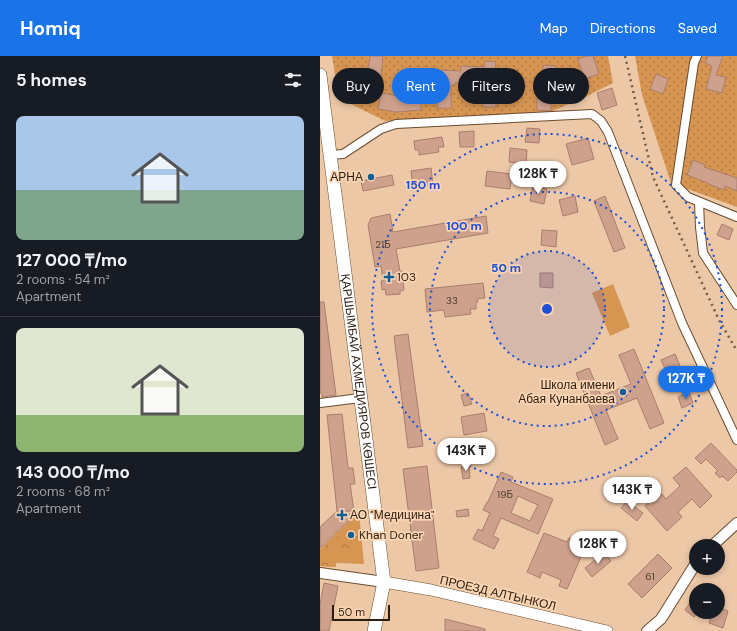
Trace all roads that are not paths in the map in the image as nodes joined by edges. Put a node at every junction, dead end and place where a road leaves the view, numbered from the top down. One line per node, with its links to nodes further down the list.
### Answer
1 (697, 56): 5 (street)
2 (320, 75): 3 (main road, ҚАРШЫМБАЙ АХМЕДИЯРОВ КӨШЕСІ)
3 (324, 132): 4 (main road, ҚАРШЫМБАЙ АХМЕДИЯРОВ КӨШЕСІ)
4 (330, 155): 8 (main road, ҚАРШЫМБАЙ АХМЕДИЯРОВ КӨШЕСІ); 10 (street)
5 (699, 202): 6 (street); 7 (street)
6 (737, 217)
7 (737, 305)
8 (360, 398): 9 (street); 15 (main road, ҚАРШЫМБАЙ АХМЕДИЯРОВ КӨШЕСІ)
9 (320, 403)
10 (737, 440)
11 (737, 523): 12 (street)
12 (720, 539)
13 (320, 573): 15 (street)
14 (689, 574): 18 (street)
15 (384, 582): 16 (main road, ҚАРШЫМБАЙ АХМЕДИЯРОВ КӨШЕСІ); 17 (main road, ПРОЕЗД АЛТЫНКОЛ)
16 (374, 631)
17 (607, 631)
18 (647, 631)

